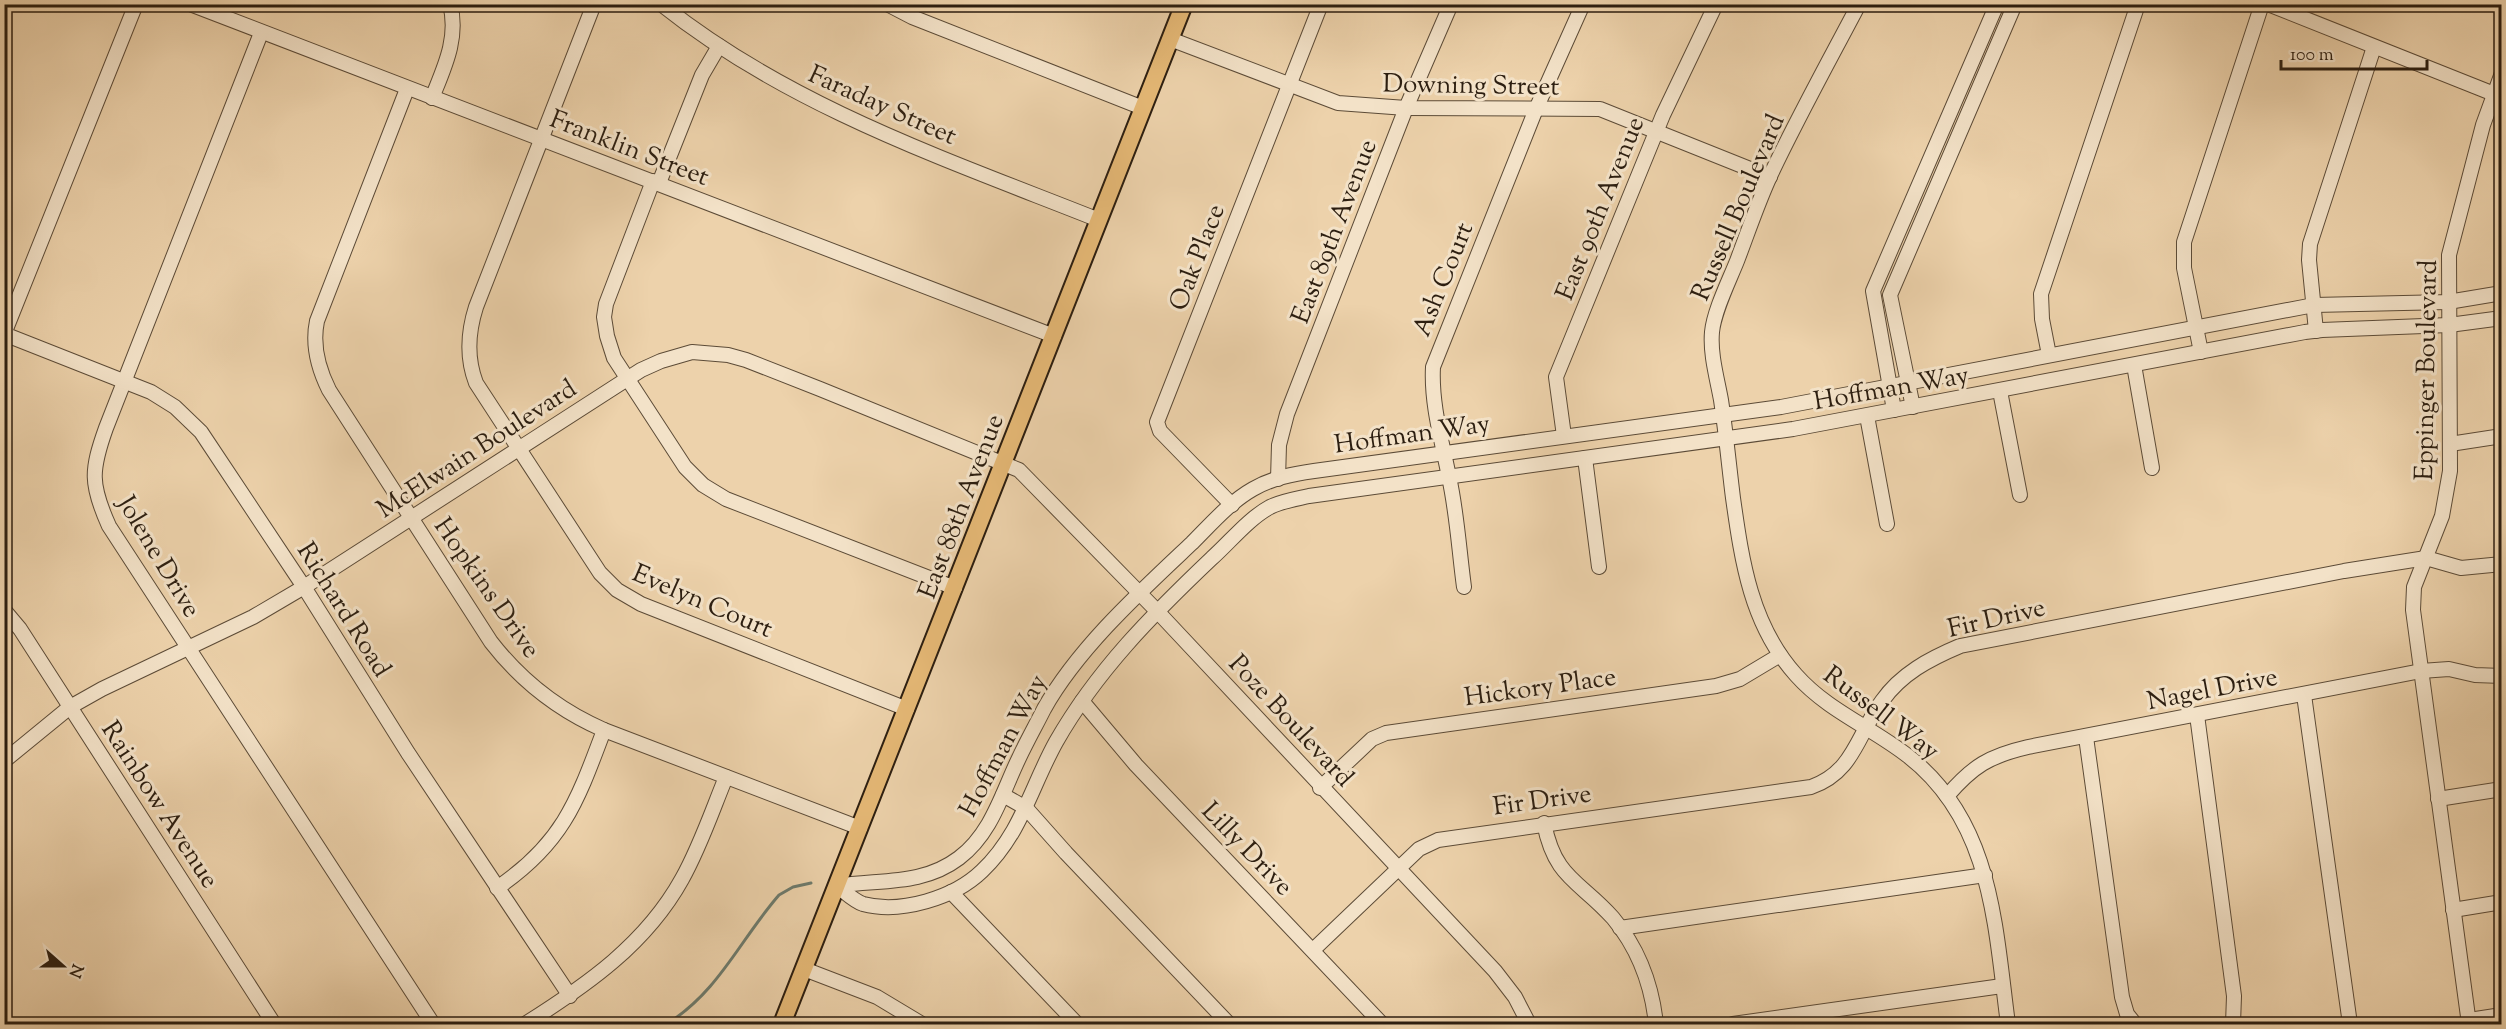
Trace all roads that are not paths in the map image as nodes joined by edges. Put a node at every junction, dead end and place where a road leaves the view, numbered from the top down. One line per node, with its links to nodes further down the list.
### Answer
1 (136, 4): 42 (street)
2 (190, 4): 18 (street, Franklin Street)
3 (450, 4): 26 (street)
4 (594, 4): 31 (street, Evelyn Court)
5 (661, 4): 20 (street, Faraday Street)
6 (887, 4): 27 (street)
7 (1184, 4): 19 (main road, East 88th Avenue)
8 (1322, 4): 23 (street, Oak Place)
9 (1450, 4): 28 (street, East 89th Avenue)
10 (1583, 4): 29 (street, Ash Court)
11 (1716, 4): 30 (street, East 90th Avenue)
12 (1859, 4): 32 (street, Russell Boulevard)
13 (1996, 4): 50 (street)
14 (2015, 4): 49 (street)
15 (2138, 4): 45 (street)
16 (2262, 4): 40 (street)
17 (2268, 4): 21 (street)
18 (261, 33): 24 (street, Franklin Street); 48 (street, Jolene Drive)
19 (1170, 39): 23 (street, Downing Street); 27 (main road, East 88th Avenue)
20 (719, 46): 33 (street); 34 (street, Faraday Street)
21 (2374, 47): 25 (street); 37 (street)
22 (2502, 73): 25 (street, Eppinger Boulevard)
23 (1289, 84): 28 (street, Downing Street); 68 (street, Oak Place)
24 (406, 89): 26 (street, Franklin Street); 69 (street, Hopkins Drive)
25 (2494, 94): 36 (street, Eppinger Boulevard)
26 (432, 98): 31 (street, Franklin Street)
27 (1143, 108): 34 (main road, East 88th Avenue)
28 (1406, 108): 29 (street, Downing Street); 66 (street, East 89th Avenue)
29 (1536, 109): 30 (street, Downing Street); 61 (street, Ash Court)
30 (1656, 130): 32 (street, Downing Street); 56 (street, East 90th Avenue)
31 (542, 140): 33 (street, Franklin Street); 60 (street, Evelyn Court)
32 (1770, 177): 54 (street, Russell Boulevard)
33 (656, 182): 43 (street, Franklin Street); 47 (street)
34 (1100, 220): 43 (main road, East 88th Avenue)
35 (2502, 294): 36 (street, Hoffman Way)
36 (2448, 302): 37 (street, Hoffman Way); 39 (street, Eppinger Boulevard)
37 (2314, 305): 40 (street, Hoffman Way); 41 (street)
38 (2502, 318): 39 (street, Hoffman Way)
39 (2449, 325): 41 (street, Hoffman Way); 59 (street, Eppinger Boulevard)
40 (2197, 328): 44 (street); 45 (street, Hoffman Way)
41 (2316, 330): 44 (street, Hoffman Way)
42 (4, 334): 48 (street, Richard Road)
43 (1054, 336): 63 (main road, East 88th Avenue)
44 (2201, 352): 46 (street, Hoffman Way)
45 (2049, 355): 49 (street, Hoffman Way)
46 (2134, 365): 51 (street, Hoffman Way); 64 (street)
47 (628, 379): 60 (street, McElwain Boulevard); 63 (street, McElwain Boulevard); 76 (street)
48 (124, 381): 74 (street, Richard Road); 80 (street, Jolene Drive)
49 (1908, 383): 50 (street, Hoffman Way); 52 (street)
50 (1889, 387): 53 (street); 54 (street, Hoffman Way)
51 (2000, 391): 52 (street, Hoffman Way); 67 (street)
52 (1913, 407): 53 (street, Hoffman Way)
53 (1894, 410): 55 (street, Hoffman Way)
54 (1723, 414): 56 (street, Hoffman Way); 58 (street, Russell Boulevard)
55 (1867, 416): 58 (street, Hoffman Way); 70 (street)
56 (1564, 436): 61 (street, Hoffman Way)
57 (2502, 436): 59 (street)
58 (1726, 440): 62 (street, Hoffman Way); 81 (street, Russell Way)
59 (2450, 444): 71 (street, Eppinger Boulevard)
60 (519, 450): 69 (street, McElwain Boulevard); 87 (street, Evelyn Court)
61 (1443, 453): 65 (street, Ash Court); 66 (street, Hoffman Way)
62 (1585, 458): 65 (street, Hoffman Way); 73 (street)
63 (1004, 463): 76 (main road, East 88th Avenue); 77 (street, Poze Boulevard)
64 (2152, 468)
65 (1449, 476): 75 (street, Ash Court); 79 (street, Hoffman Way)
66 (1278, 479): 68 (street, Hoffman Way)
67 (2020, 495)
68 (1232, 505): 77 (street, Hoffman Way)
69 (411, 518): 74 (street, McElwain Boulevard); 90 (street, Hopkins Drive)
70 (1887, 524)
71 (2426, 558): 72 (street, Fir Drive); 82 (street, Eppinger Boulevard); 89 (street, Fir Drive)
72 (2502, 564)
73 (1599, 567)
74 (304, 587): 80 (street, McElwain Boulevard); 105 (street, Richard Road)
75 (1464, 587)
76 (955, 588): 87 (main road, East 88th Avenue)
77 (1140, 593): 79 (street, Poze Boulevard); 96 (street, Hoffman Way)
78 (4, 610): 86 (street, Rainbow Avenue)
79 (1157, 611): 85 (street, Hoffman Way); 94 (street, Poze Boulevard)
80 (187, 648): 86 (street, McElwain Boulevard); 117 (street, Jolene Drive)
81 (1780, 655): 89 (street, Russell Way); 94 (street, Hickory Place)
82 (2421, 671): 83 (street, Nagel Drive); 84 (street, Nagel Drive); 98 (street, Eppinger Boulevard)
83 (2502, 676)
84 (2304, 695): 88 (street, Nagel Drive); 130 (street)
85 (1082, 701): 99 (street, Hoffman Way); 110 (street, Lilly Drive)
86 (70, 707): 92 (street, McElwain Boulevard); 116 (street, Rainbow Avenue)
87 (907, 709): 101 (main road, East 88th Avenue)
88 (2197, 716): 91 (street, Nagel Drive); 129 (street)
89 (1865, 729): 97 (street, Russell Way); 100 (street, Fir Drive)
90 (604, 730): 93 (street, Hopkins Drive); 105 (street)
91 (2086, 737): 97 (street, Nagel Drive); 128 (street)
92 (4, 761)
93 (726, 777): 101 (street, Hopkins Drive); 113 (street)
94 (1320, 788): 102 (street, Poze Boulevard)
95 (2502, 789): 98 (street)
96 (1003, 795): 99 (street); 104 (street, Hoffman Way)
97 (1947, 796): 103 (street, Russell Way)
98 (2438, 799): 108 (street, Eppinger Boulevard)
99 (1026, 808): 106 (street, Hoffman Way); 122 (street)
100 (1544, 823): 102 (street, Fir Drive); 109 (street)
101 (860, 828): 104 (main road, East 88th Avenue)
102 (1398, 868): 110 (street, Fir Drive); 124 (street, Poze Boulevard)
103 (1985, 875): 109 (street); 112 (street, Russell Way)
104 (837, 886): 106 (street, Hoffman Way); 111 (main road, East 88th Avenue)
105 (497, 888): 113 (street, Richard Road)
106 (951, 892): 121 (street)
107 (2502, 902): 108 (street)
108 (2453, 910): 115 (street, Eppinger Boulevard)
109 (1620, 928): 125 (street)
110 (1313, 950): 123 (street, Lilly Drive)
111 (804, 969): 119 (main road, East 88th Avenue); 120 (street)
112 (2002, 986): 126 (street); 127 (street, Russell Way)
113 (570, 996): 118 (street)
114 (2502, 1015): 115 (street)
115 (2469, 1022)
116 (274, 1024)
117 (433, 1024)
118 (525, 1024)
119 (782, 1024)
120 (922, 1024)
121 (1077, 1024)
122 (1229, 1024)
123 (1382, 1024)
124 (1529, 1024)
125 (1656, 1024)
126 (1733, 1024)
127 (2008, 1024)
128 (2135, 1024)
129 (2234, 1024)
130 (2350, 1024)

